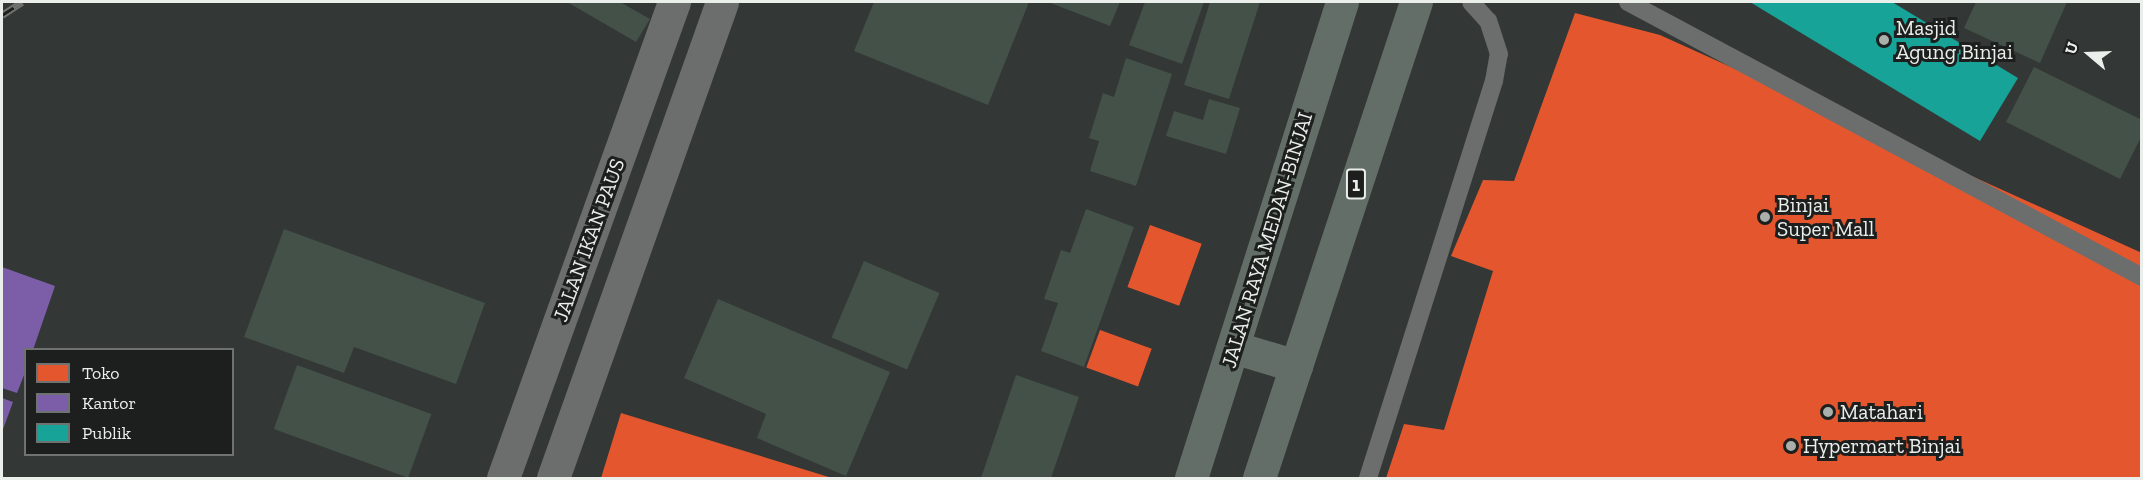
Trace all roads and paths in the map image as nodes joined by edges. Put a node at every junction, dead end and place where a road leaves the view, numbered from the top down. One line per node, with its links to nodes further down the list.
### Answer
1 (674, 2): 10 (street, JALAN IKAN PAUS)
2 (722, 2): 11 (street)
3 (1342, 2): 8 (main road, JALAN RAYA MEDAN-BINJAI)
4 (1416, 2): 9 (main road, 1)
5 (1471, 2): 14 (lane)
6 (1628, 2): 7 (lane)
7 (2142, 277)
8 (1233, 347): 9 (main road); 12 (main road, JALAN RAYA MEDAN-BINJAI)
9 (1296, 366): 13 (main road, 1)
10 (503, 478)
11 (553, 478)
12 (1191, 478)
13 (1259, 478)
14 (1368, 478)

